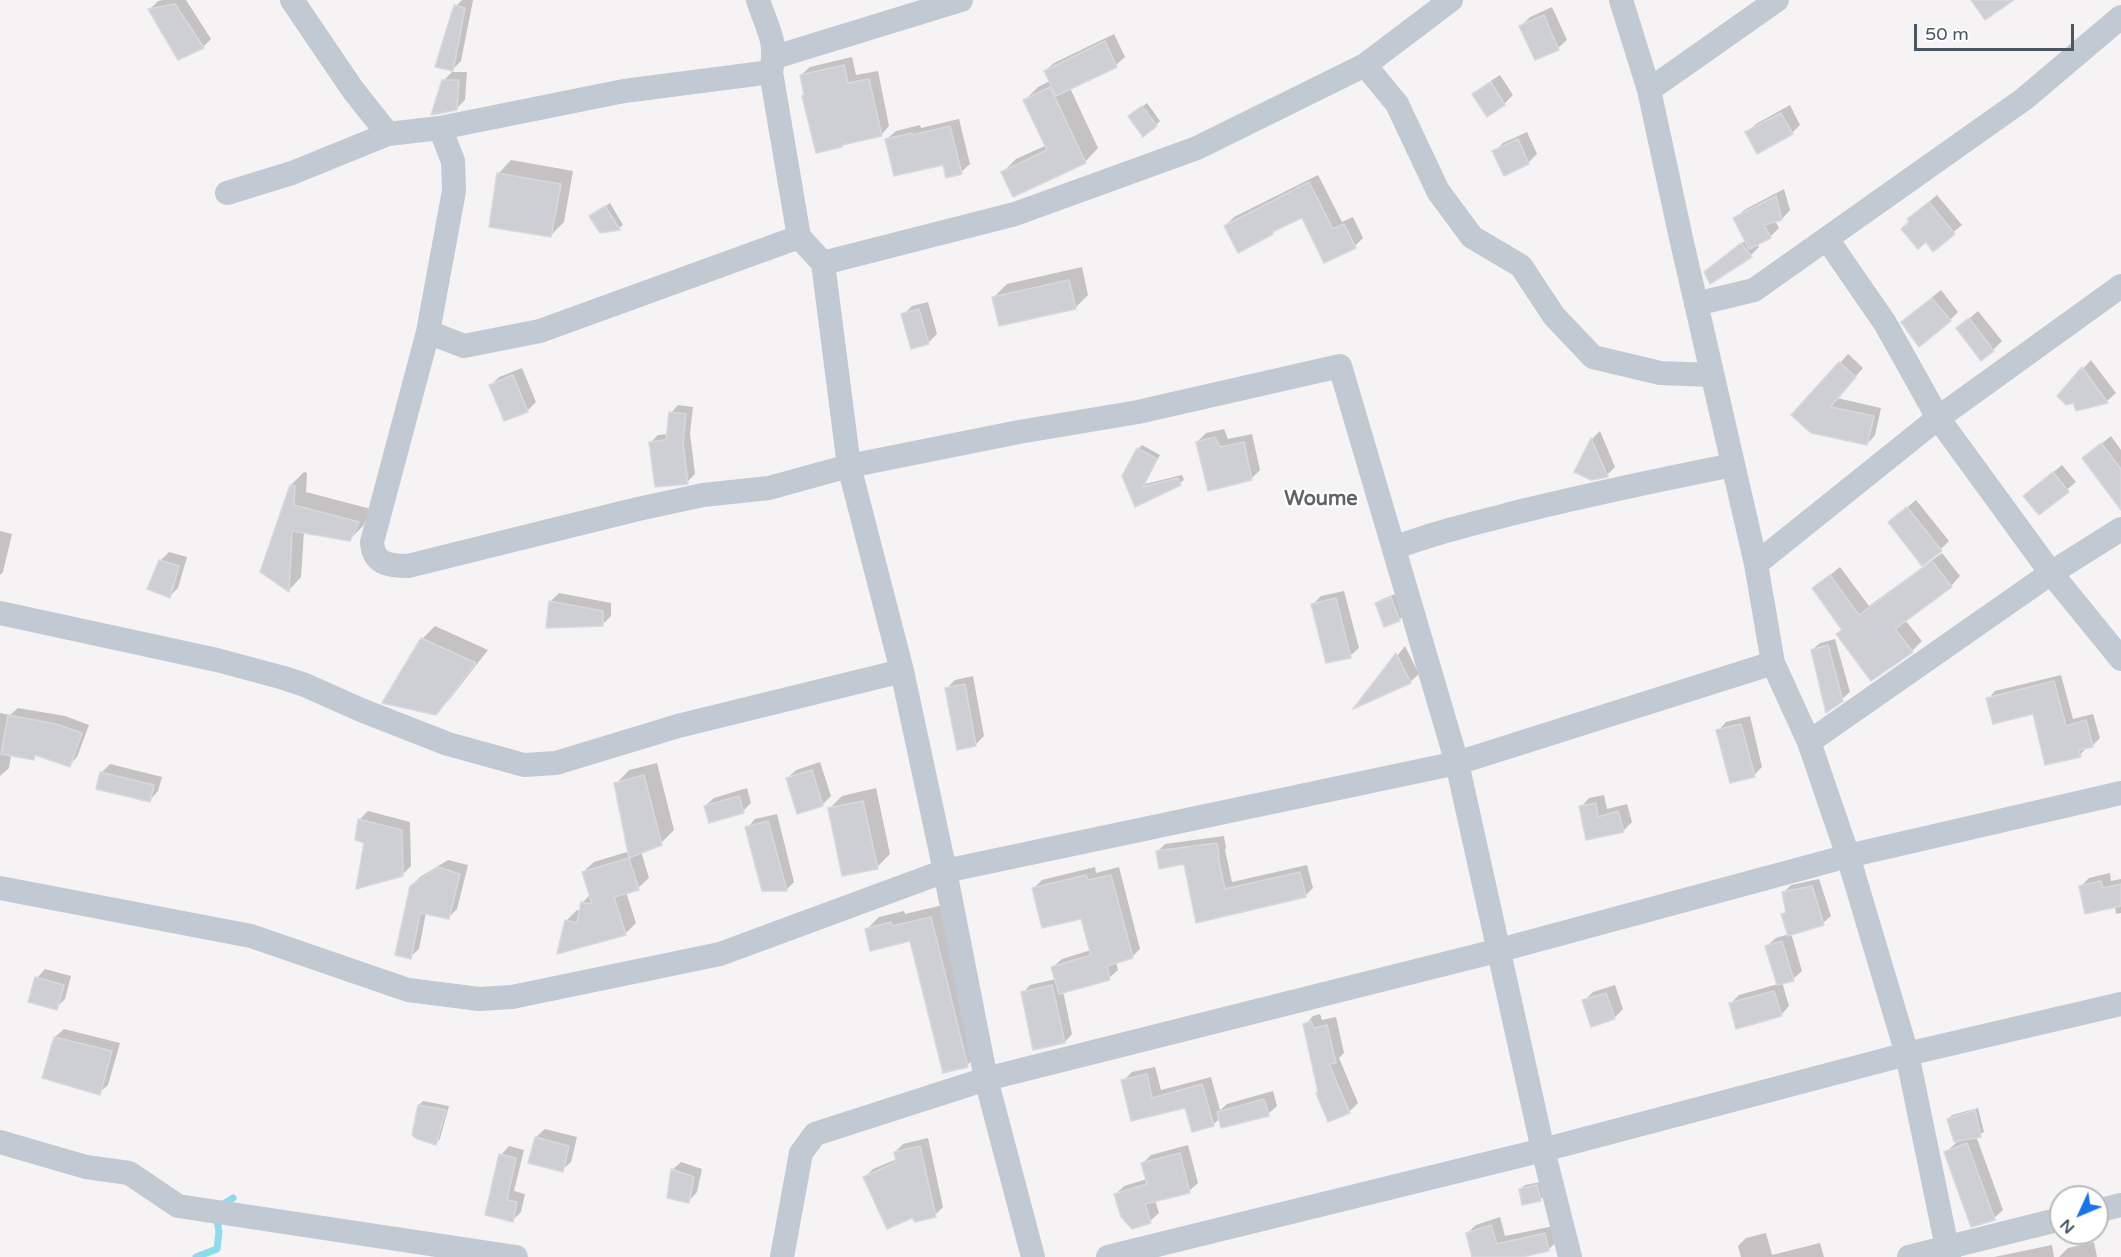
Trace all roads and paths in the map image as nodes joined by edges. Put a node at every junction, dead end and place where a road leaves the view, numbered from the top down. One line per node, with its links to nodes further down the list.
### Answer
1 (291, 0): 12 (street)
2 (758, 0): 8 (street)
3 (961, 0): 8 (street)
4 (1451, 0): 9 (street)
5 (1621, 0): 10 (street)
6 (1777, 0): 10 (street)
7 (2121, 17): 15 (street)
8 (773, 64): 11 (street); 14 (street)
9 (1365, 65): 16 (street); 20 (street)
10 (1649, 90): 18 (street)
11 (440, 128): 12 (street); 19 (street)
12 (388, 134): 13 (street)
13 (227, 193)
14 (799, 237): 16 (street); 19 (street)
15 (1827, 239): 18 (street); 21 (street)
16 (823, 263): 23 (street)
17 (2121, 286): 21 (street)
18 (1696, 304): 20 (street)
19 (428, 332): 23 (street)
20 (1712, 375): 22 (street)
21 (1938, 418): 26 (street); 27 (street)
22 (1734, 465): 25 (street); 26 (street)
23 (849, 466): 25 (street); 31 (street)
24 (2121, 529): 27 (street)
25 (1394, 548): 33 (street)
26 (1756, 564): 30 (street)
27 (2051, 573): 29 (street); 32 (street)
28 (0, 613): 31 (street)
29 (2121, 658)
30 (1773, 663): 32 (street); 33 (street)
31 (902, 671): 36 (street)
32 (1809, 742): 35 (street)
33 (1457, 764): 36 (street); 38 (street)
34 (2121, 794): 35 (street)
35 (1848, 856): 38 (street); 40 (street)
36 (945, 871): 37 (street); 41 (street)
37 (0, 888)
38 (1500, 950): 41 (street); 43 (street)
39 (2121, 1004): 40 (street)
40 (1907, 1054): 43 (street); 45 (street)
41 (986, 1079): 47 (street); 48 (street)
42 (0, 1142): 46 (street)
43 (1543, 1150): 49 (street); 50 (street)
44 (2049, 1223): 45 (street)
45 (1948, 1252): 51 (street)
46 (516, 1257)
47 (782, 1257)
48 (1033, 1257)
49 (1108, 1257)
50 (1570, 1257)
51 (1909, 1257)

